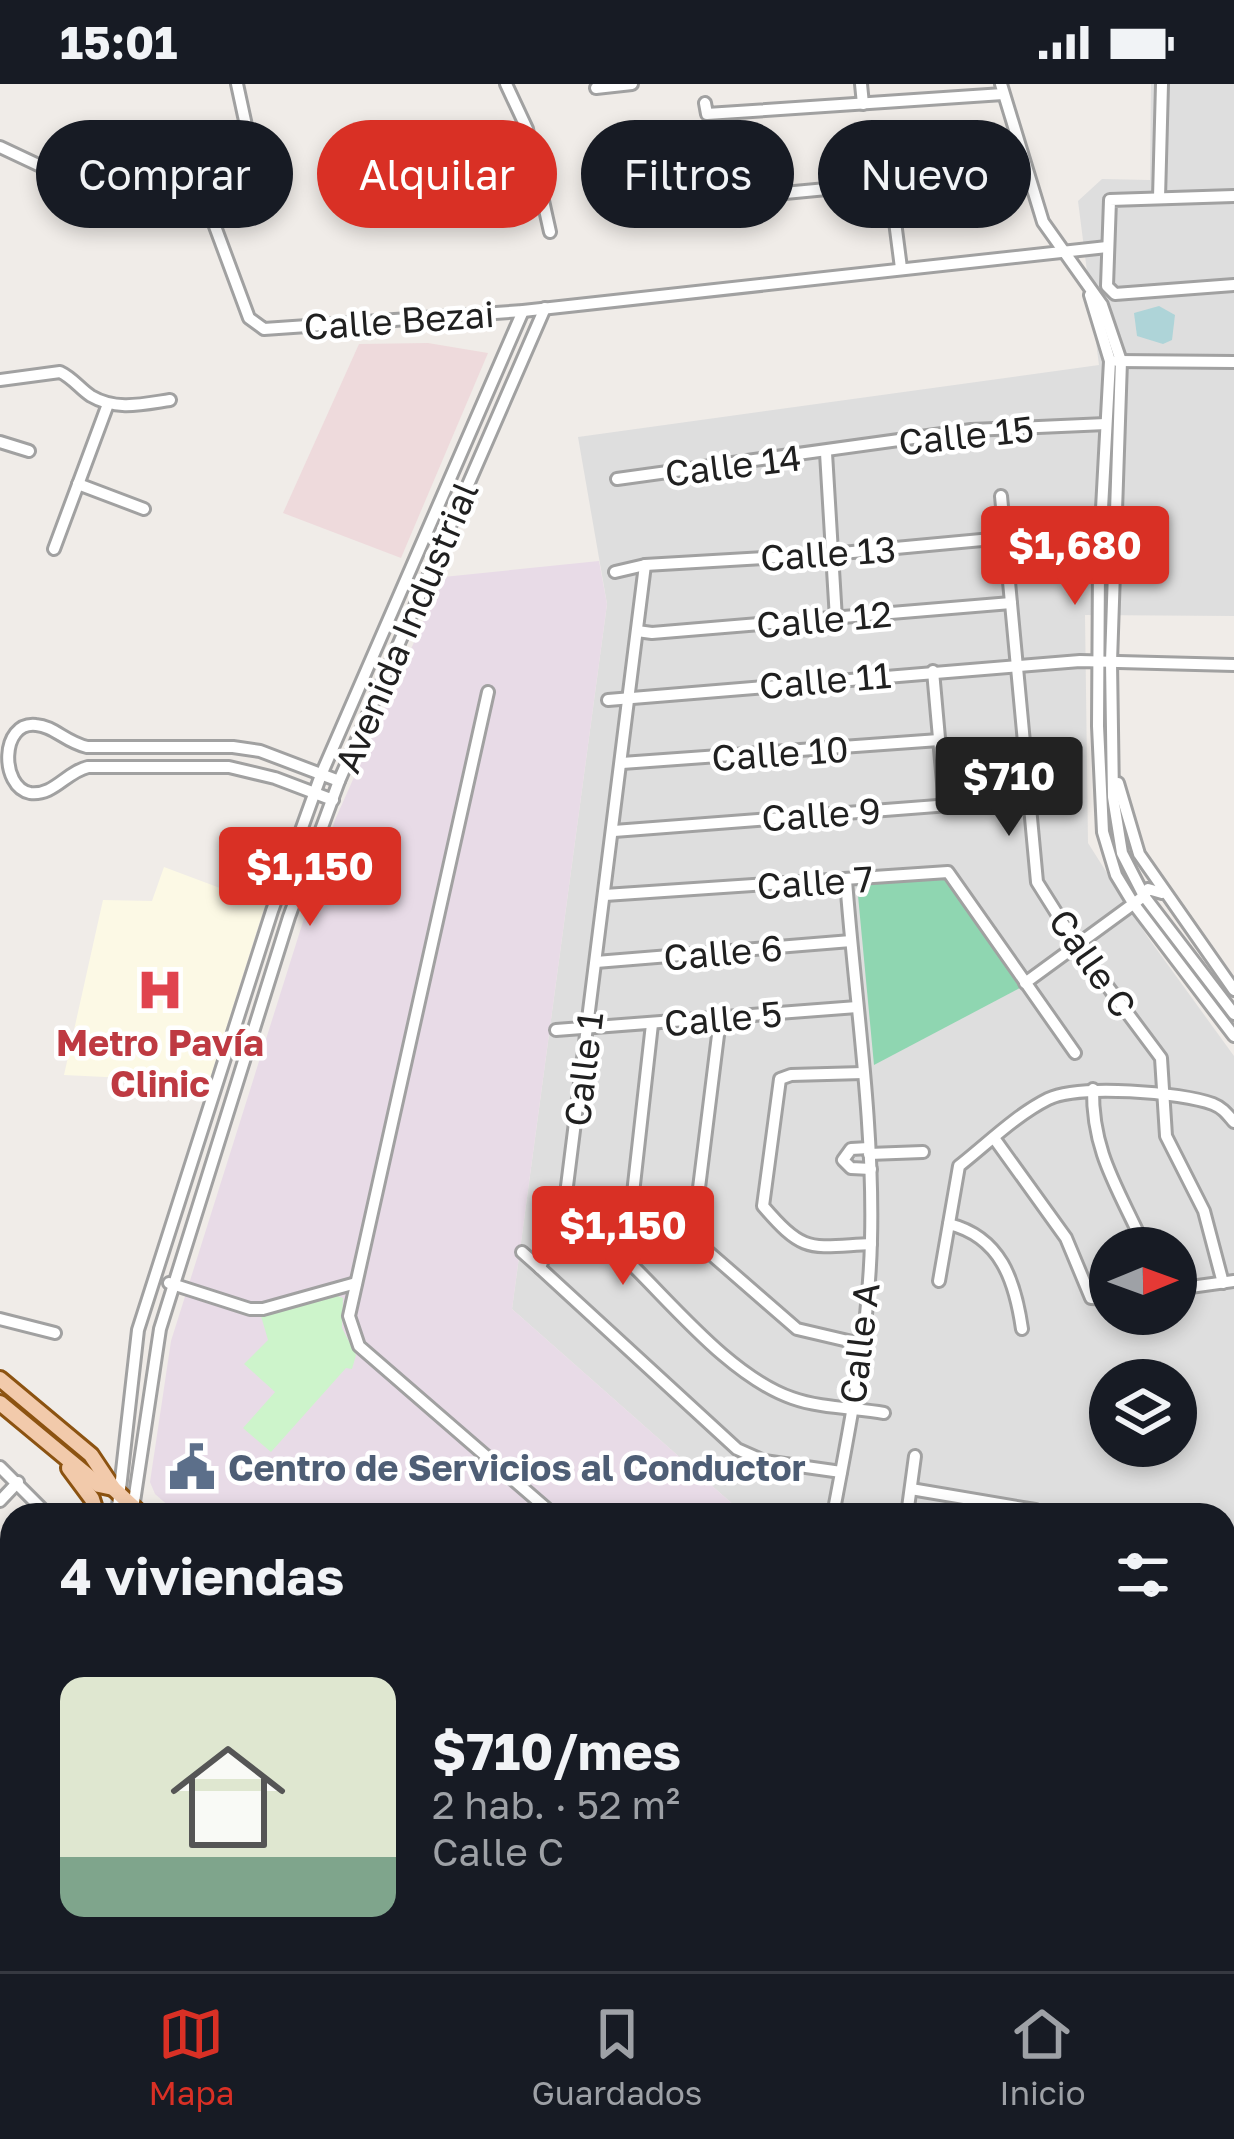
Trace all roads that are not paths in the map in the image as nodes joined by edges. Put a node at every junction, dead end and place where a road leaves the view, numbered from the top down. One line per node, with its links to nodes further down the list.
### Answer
1 (237, 84): 10 (street)
2 (506, 84): 15 (street)
3 (632, 84): 6 (street)
4 (861, 84): 9 (street)
5 (1162, 84): 14 (street)
6 (596, 88)
7 (1002, 89): 9 (street); 17 (street)
8 (705, 104): 9 (street)
9 (863, 104)
10 (245, 120)
11 (0, 147): 21 (street, Calle Bezai)
12 (794, 193): 18 (street)
13 (1234, 196): 14 (street)
14 (1159, 198): 16 (street)
15 (550, 232)
16 (1107, 247): 17 (street); 19 (street)
17 (1064, 253): 18 (street); 23 (street)
18 (901, 268): 20 (street)
19 (1234, 285)
20 (545, 308): 21 (street); 25 (street, Avenida Industrial)
21 (523, 311): 22 (street, Avenida Industrial)
22 (502, 355): 25 (street); 43 (street, Avenida Industrial)
23 (1115, 361): 24 (street); 29 (street); 48 (street)
24 (1234, 362)
25 (519, 363): 44 (street, Avenida Industrial)
26 (0, 380): 28 (street)
27 (170, 400): 28 (street)
28 (108, 404): 34 (street)
29 (1106, 424): 32 (street, Calle 15); 37 (street)
30 (0, 442): 31 (street)
31 (29, 451)
32 (826, 453): 33 (street, Calle 14); 40 (street, Calle 14)
33 (617, 479)
34 (79, 484): 36 (street); 39 (street)
35 (1001, 496): 38 (street, Calle C)
36 (144, 509)
37 (1100, 529): 38 (street, Calle 13); 48 (street)
38 (1005, 538): 40 (street, Calle 13); 45 (street, Calle C)
39 (54, 549)
40 (831, 554): 41 (street, Calle 13); 46 (street, Calle 14)
41 (645, 565): 42 (street, Calle 13); 47 (street, Calle 1)
42 (622, 571)
43 (405, 574): 44 (street); 58 (street, Avenida Industrial)
44 (424, 584): 59 (street, Avenida Industrial)
45 (1011, 603): 46 (street, Calle 12); 49 (street, Calle C)
46 (836, 619): 47 (street, Calle 12)
47 (637, 631): 53 (street, Calle 1)
48 (1104, 661): 49 (street, Calle 11); 50 (street, Calle 11); 57 (street); 67 (street)
49 (1018, 665): 51 (street, Calle 11); 61 (street, Calle C)
50 (1234, 665)
51 (932, 671): 53 (street, Calle 11); 55 (street)
52 (488, 692): 98 (street)
53 (631, 698): 54 (street, Calle 11); 56 (street, Calle 1)
54 (608, 700)
55 (939, 740): 56 (street, Calle 10); 63 (street)
56 (622, 763): 64 (street, Calle 1)
57 (1113, 769): 67 (street); 68 (street)
58 (321, 775): 59 (street); 60 (street, Avenida Industrial); 60 (street)
59 (339, 782): 62 (street, Avenida Industrial)
60 (314, 793): 62 (street); 95 (street, Avenida Industrial)
61 (1028, 799): 63 (street, Calle 9); 70 (street, Calle C)
62 (333, 800): 99 (street, Avenida Industrial)
63 (945, 805): 64 (street, Calle 9)
64 (614, 831): 66 (street, Calle 1)
65 (846, 880): 66 (street, Calle 7); 69 (street, Calle A); 72 (street, Calle 7)
66 (605, 895): 71 (street, Calle 1)
67 (1139, 900): 68 (street); 70 (street); 75 (street); 80 (street)
68 (1169, 902): 73 (street)
69 (850, 940): 71 (street, Calle 6); 74 (street, Calle A)
70 (1076, 944): 72 (street); 84 (street, Calle C)
71 (596, 962): 79 (street, Calle 1)
72 (1025, 982): 81 (street, Calle 7)
73 (1234, 990)
74 (856, 1007): 76 (street, Calle 5); 82 (street, Calle A)
75 (1234, 1014)
76 (720, 1019): 77 (street, Calle 5); 105 (street)
77 (652, 1024): 79 (street, Calle 5); 108 (street)
78 (556, 1030): 79 (street, Calle 5)
79 (589, 1030): 94 (street, Calle 1)
80 (1234, 1036)
81 (1075, 1053)
82 (863, 1073): 87 (street, Calle A); 92 (street)
83 (1093, 1089): 84 (street); 86 (street); 91 (street)
84 (1165, 1096): 85 (street); 97 (street, Calle C)
85 (1234, 1122)
86 (994, 1138): 90 (street); 101 (street)
87 (869, 1151): 88 (street); 89 (street, Calle A); 89 (street, Calle A)
88 (923, 1152)
89 (871, 1169): 92 (street, Calle A)
90 (949, 1224): 96 (street); 103 (street)
91 (1135, 1227)
92 (871, 1244): 105 (street, Calle A)
93 (522, 1252): 94 (street)
94 (540, 1268): 113 (street)
95 (154, 1279): 99 (street); 116 (street, Avenida Industrial)
96 (939, 1281)
97 (1228, 1282): 100 (street)
98 (356, 1283): 99 (street); 124 (street)
99 (172, 1284): 123 (street, Avenida Industrial)
100 (1197, 1286)
101 (1089, 1293)
102 (0, 1319): 104 (street)
103 (1022, 1329)
104 (55, 1333)
105 (861, 1344): 108 (street, Calle A)
106 (0, 1379): 116 (main road)
107 (0, 1402): 110 (main road)
108 (851, 1408): 109 (street); 113 (street, Calle A)
109 (884, 1413)
110 (36, 1434): 116 (main road); 120 (main road)
111 (915, 1456): 115 (street)
112 (0, 1467): 114 (street)
113 (841, 1472): 125 (street, Calle A)
114 (18, 1482): 118 (street); 119 (street)
115 (910, 1489): 117 (street); 126 (street)
116 (116, 1491): 121 (street, Avenida Industrial); 122 (main road)
117 (974, 1498): 127 (street); 128 (street)
118 (0, 1502)
119 (37, 1503)
120 (93, 1503)
121 (116, 1503)
122 (127, 1503)
123 (136, 1503)
124 (540, 1503)
125 (835, 1503)
126 (908, 1503)
127 (974, 1503)
128 (999, 1503)

